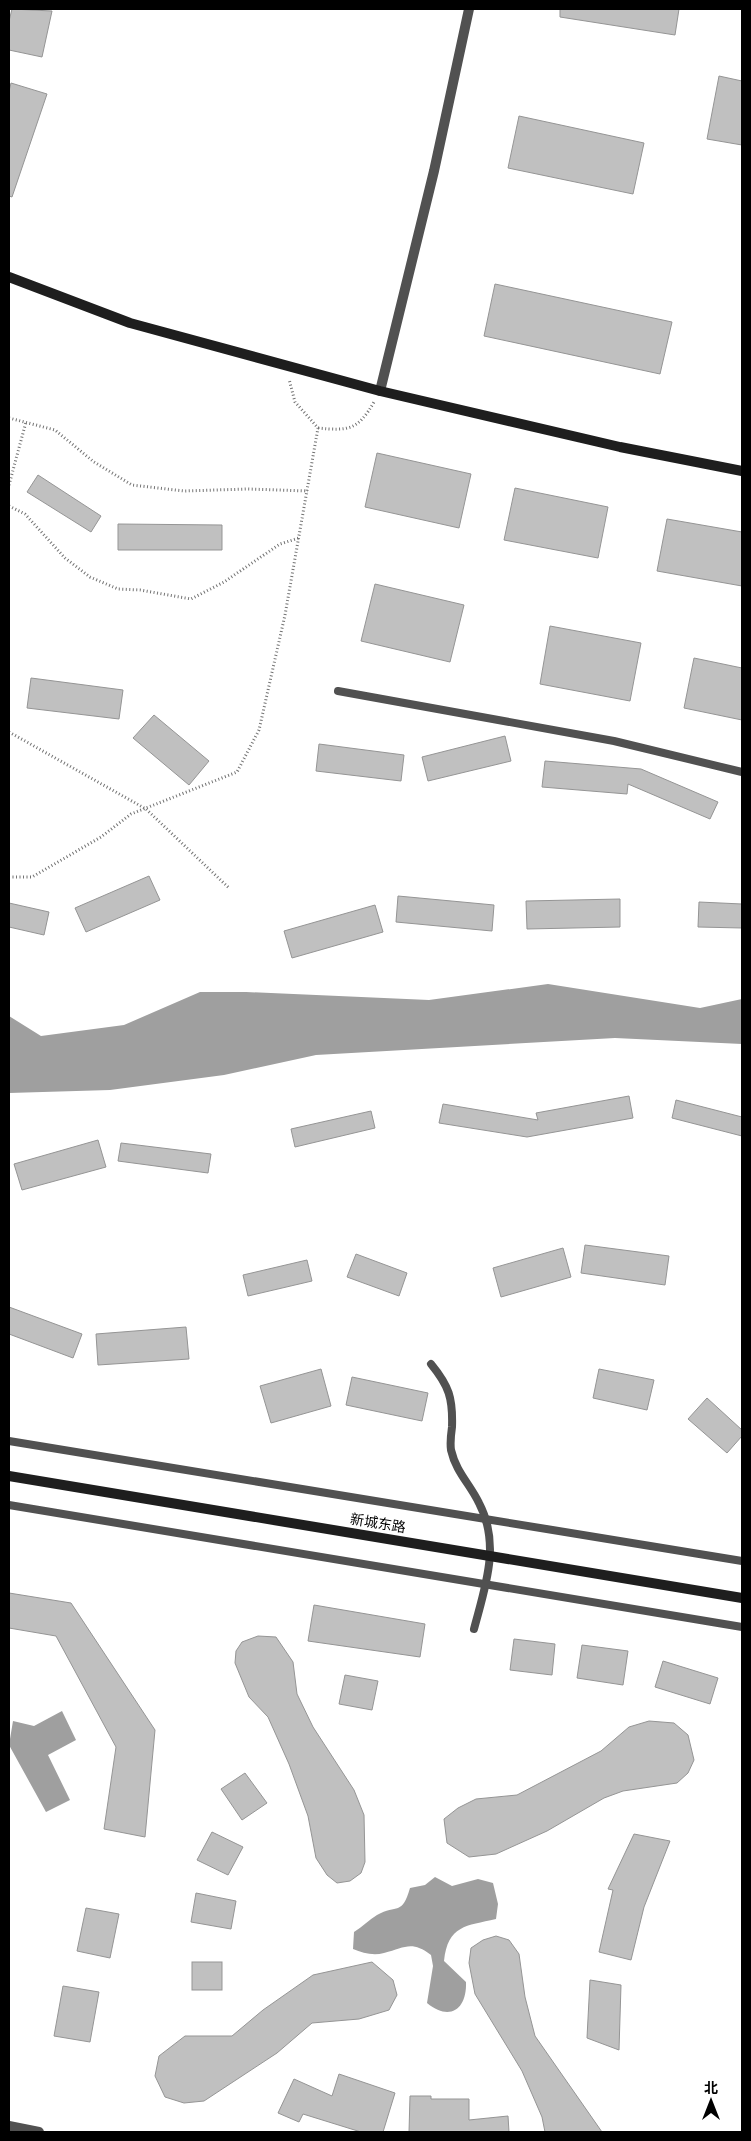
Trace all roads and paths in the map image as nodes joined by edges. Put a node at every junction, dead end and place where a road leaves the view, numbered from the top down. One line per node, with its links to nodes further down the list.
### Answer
1 (469, 9): 4 (street)
2 (9, 277): 3 (street)
3 (286, 365): 4 (street); 7 (path)
4 (380, 391): 7 (path); 8 (street)
5 (9, 418): 6 (path)
6 (26, 422): 9 (path); 10 (path)
7 (318, 428): 10 (path)
8 (742, 471)
9 (9, 485)
10 (308, 491): 12 (path)
11 (9, 506): 12 (path)
12 (299, 537): 16 (path)
13 (338, 691): 15 (lane)
14 (9, 732): 17 (path)
15 (742, 772)
16 (9, 877)
17 (228, 888)
18 (431, 1364): 22 (lane)
19 (9, 1441): 22 (lane)
20 (9, 1476): 23 (street, 新城东路)
21 (9, 1505): 25 (lane)
22 (488, 1520): 23 (lane); 24 (lane)
23 (491, 1556): 25 (lane); 26 (street, 新城东路)
24 (742, 1561)
25 (486, 1584): 27 (lane); 28 (lane)
26 (742, 1598)
27 (742, 1627)
28 (474, 1629)
29 (9, 2126): 30 (street)
30 (39, 2132)

